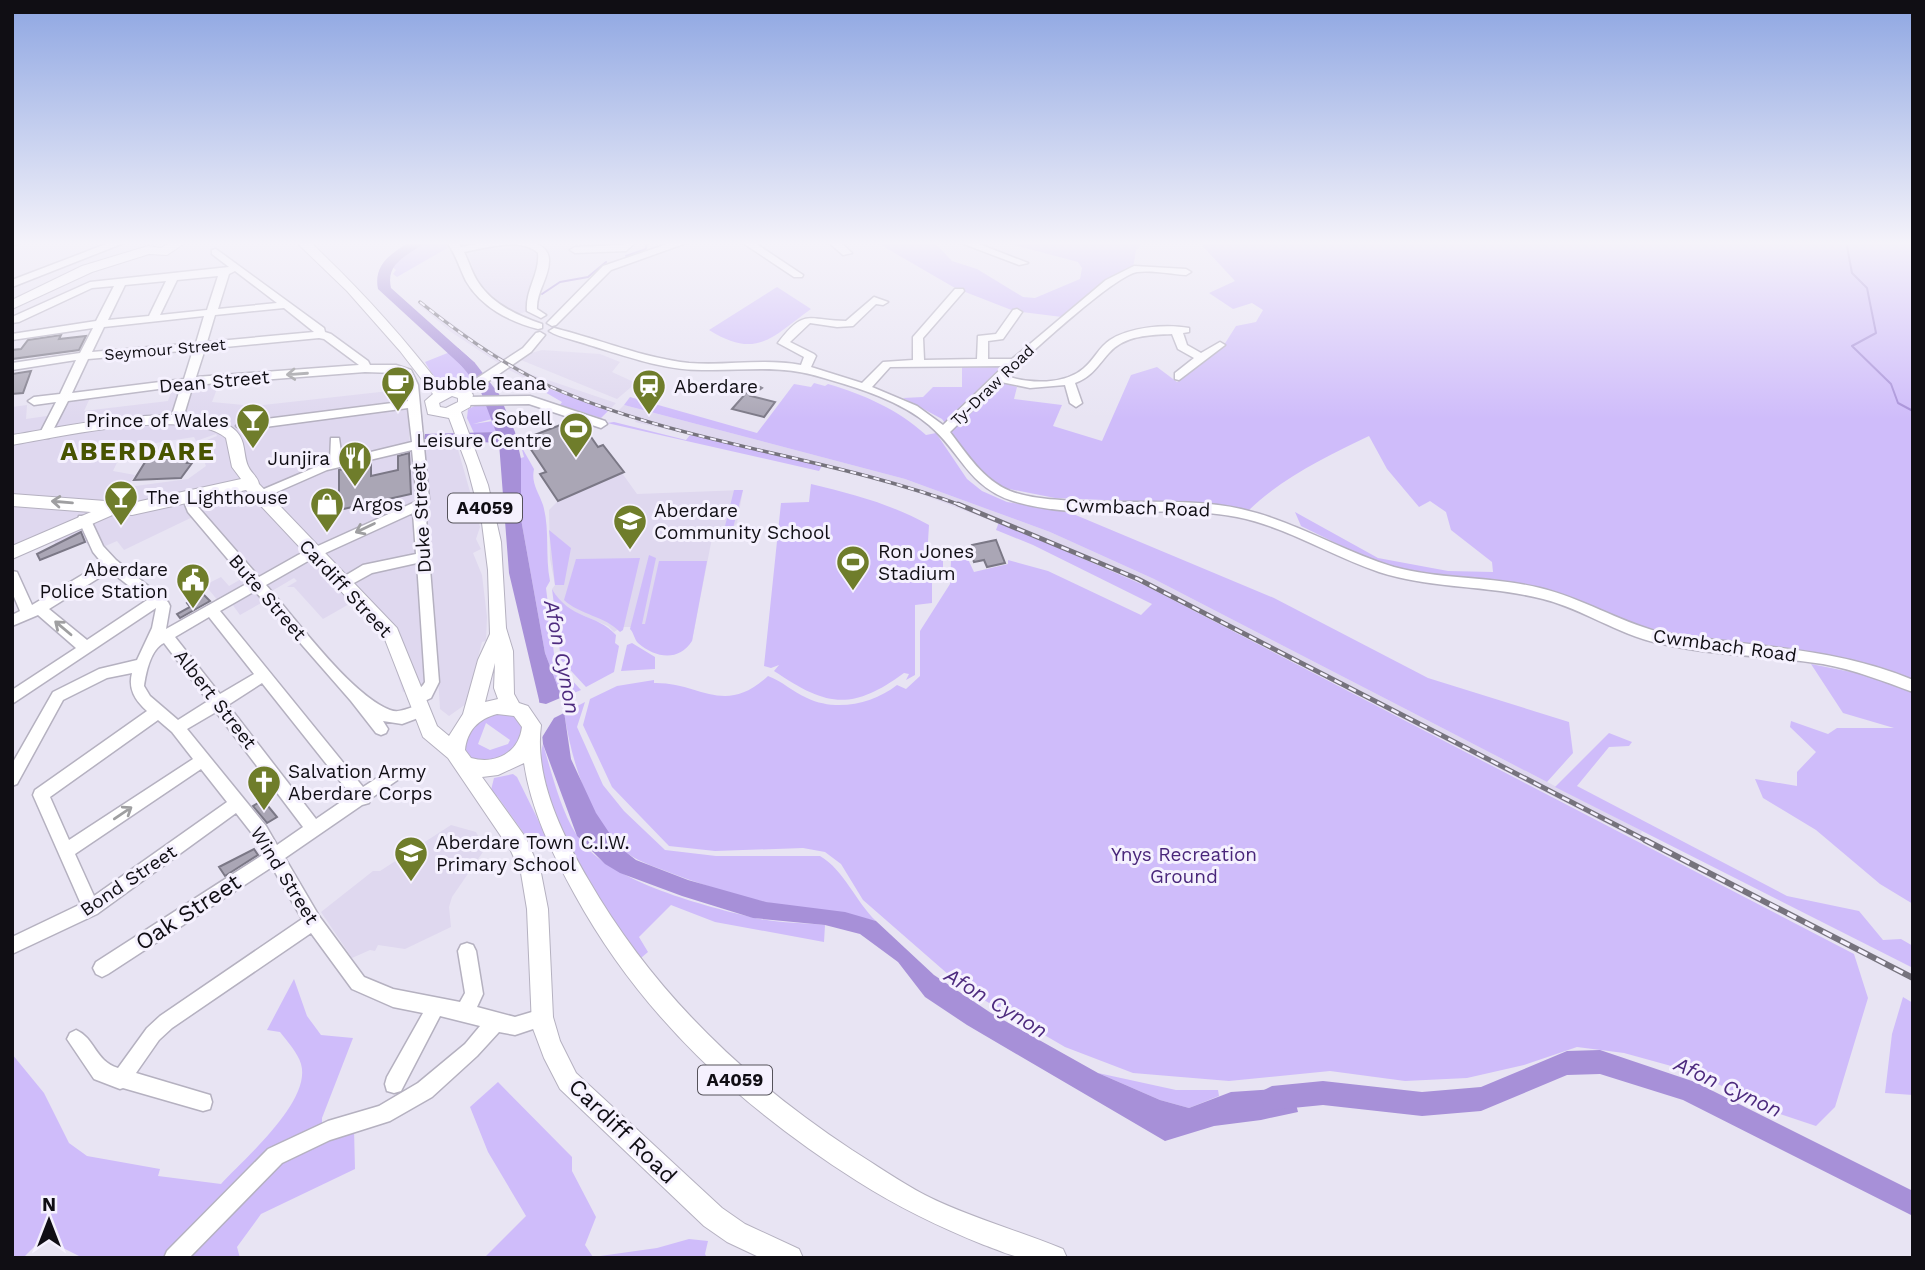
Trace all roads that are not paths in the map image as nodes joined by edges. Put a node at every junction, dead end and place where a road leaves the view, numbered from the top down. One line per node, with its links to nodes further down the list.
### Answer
1 (56, 300): 17 (street)
2 (111, 300): 18 (street)
3 (161, 300): 16 (street)
4 (217, 300): 15 (street)
5 (277, 300): 13 (street)
6 (363, 300): 38 (main road)
7 (490, 300): 19 (street)
8 (531, 300): 19 (street)
9 (577, 300): 20 (street)
10 (873, 300): 32 (street)
11 (951, 300): 29 (street)
12 (1088, 300): 28 (street, Ty-Draw Road)
13 (284, 305): 15 (street); 21 (street)
14 (1017, 312): 27 (street)
15 (211, 313): 16 (street); 24 (street)
16 (153, 318): 18 (street)
17 (15, 320)
18 (98, 324): 22 (street); 25 (street)
19 (540, 325): 20 (street); 39 (street)
20 (553, 327): 32 (street, Cwmbach Road)
21 (319, 335): 24 (street, Seymour Street); 31 (street)
22 (12, 337)
23 (1220, 345): 26 (street)
24 (201, 346): 25 (street, Seymour Street); 36 (street)
25 (83, 357): 30 (street, Seymour Street); 40 (street)
26 (1202, 358): 33 (street); 35 (street)
27 (983, 362): 28 (street); 29 (street)
28 (1015, 362): 34 (street, Ty-Draw Road)
29 (919, 364): 37 (street)
30 (12, 367)
31 (365, 368): 36 (street, Dean Street, one-way to 36); 43 (street, Duke Street)
32 (804, 369): 37 (street, Cwmbach Road)
33 (1179, 376)
34 (998, 377): 35 (street); 48 (street, Ty-Draw Road)
35 (1069, 380): 42 (street)
36 (189, 381): 40 (street, Dean Street); 45 (street)
37 (864, 388): 48 (street, Cwmbach Road)
38 (440, 394): 39 (main road); 44 (main road)
39 (465, 397): 44 (main road); 46 (street)
40 (64, 398): 41 (street, Dean Street); 49 (street)
41 (34, 401)
42 (1076, 403)
43 (412, 404): 47 (street); 52 (street, Duke Street)
44 (454, 412): 71 (main road, A4059)
45 (177, 418): 47 (main road); 49 (main road)
46 (601, 424)
47 (238, 432): 54 (main road, Cardiff Street)
48 (943, 432): 76 (street, Cwmbach Road)
49 (45, 435): 50 (main road)
50 (12, 440)
51 (335, 441): 53 (street)
52 (416, 446): 53 (street); 58 (street, Duke Street)
53 (336, 463): 55 (street)
54 (240, 467): 55 (main road, Cardiff Street); 56 (main road)
55 (256, 490): 56 (main road); 61 (main road, Cardiff Street)
56 (195, 495): 59 (main road); 65 (street, Bute Street)
57 (12, 500): 59 (main road, one-way to 57)
58 (419, 505): 61 (street, one-way to 61); 62 (street, Duke Street)
59 (87, 512): 60 (main road); 63 (street)
60 (12, 554)
61 (313, 554): 65 (street); 66 (main road, Cardiff Street)
62 (423, 557): 66 (street); 82 (street, Duke Street)
63 (111, 564): 67 (street); 68 (street)
64 (12, 576): 68 (street)
65 (258, 584): 69 (street); 77 (street, Bute Street)
66 (343, 584): 82 (main road, Cardiff Street)
67 (156, 601): 72 (street); 73 (street)
68 (34, 611): 70 (street); 73 (street, one-way to 68)
69 (212, 611): 72 (street); 75 (street)
70 (12, 621)
71 (498, 635): 80 (main road, A4059); 83 (main road, A4059)
72 (162, 638): 74 (street); 79 (street, Albert Street)
73 (86, 648): 78 (street)
74 (141, 665): 81 (street, Wind Street); 92 (street)
75 (264, 675): 79 (street); 94 (street)
76 (1913, 686)
77 (353, 695): 82 (street, Bute Street); 85 (street, Bute Street)
78 (12, 698)
79 (219, 703): 84 (street); 96 (street, Albert Street)
80 (512, 707): 83 (main road); 86 (main road)
81 (159, 711): 84 (street, Wind Street); 97 (street)
82 (422, 711): 83 (main road); 87 (main road, Cardiff Street)
83 (469, 720): 87 (main road)
84 (177, 728): 88 (street, Wind Street)
85 (381, 729)
86 (530, 742): 89 (main road); 91 (main road, A4059)
87 (460, 758): 89 (main road); 93 (main road, Cardiff Road)
88 (203, 760): 95 (street, Wind Street); 97 (street, one-way to 88)
89 (500, 766): 91 (main road); 93 (main road)
90 (394, 774): 94 (street, Oak Street)
91 (534, 778): 114 (main road, A4059)
92 (12, 779)
93 (483, 796): 106 (main road, Cardiff Road)
94 (363, 798): 96 (street, Oak Street)
95 (237, 804): 98 (street, Wind Street); 99 (street, Bond Street)
96 (315, 830): 98 (street, Oak Street)
97 (66, 851): 99 (street)
98 (275, 856): 100 (street, Wind Street); 103 (street, Oak Street)
99 (91, 908): 101 (street, Bond Street)
100 (313, 922): 104 (street, Wind Street); 109 (street)
101 (12, 946)
102 (467, 951): 105 (street)
103 (102, 968)
104 (436, 1006): 105 (street, Wind Street); 110 (street)
105 (466, 1012): 107 (street, Wind Street)
106 (542, 1018): 107 (street, Wind Street); 113 (main road, Cardiff Road)
107 (495, 1023): 112 (street)
108 (76, 1039): 109 (street)
109 (120, 1080): 111 (street)
110 (394, 1084)
111 (203, 1102)
112 (174, 1258)
113 (790, 1258)
114 (1054, 1258)

